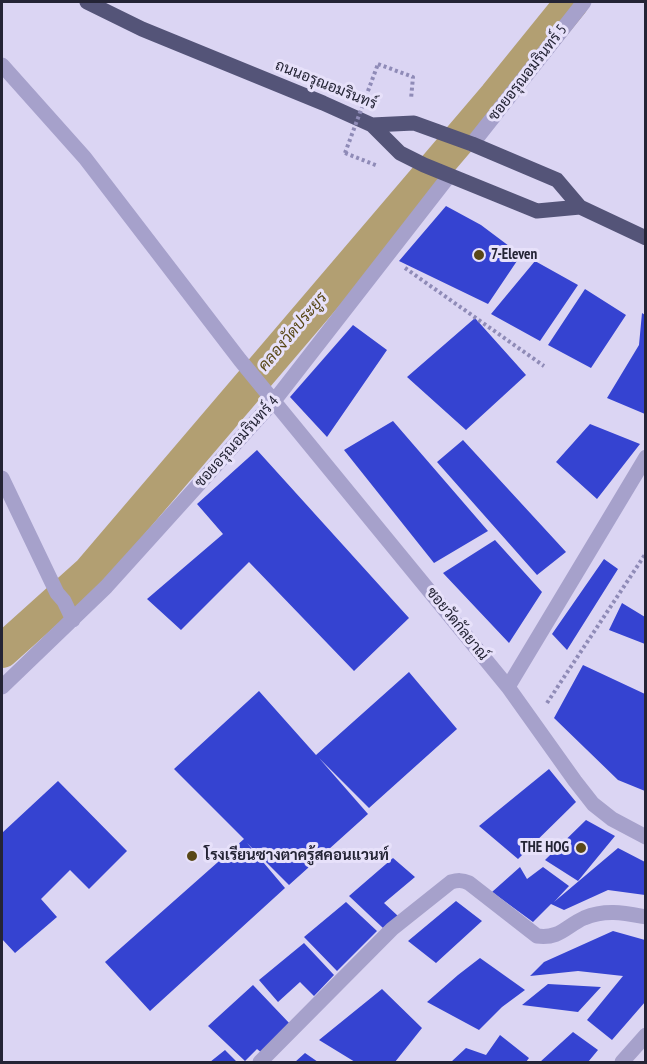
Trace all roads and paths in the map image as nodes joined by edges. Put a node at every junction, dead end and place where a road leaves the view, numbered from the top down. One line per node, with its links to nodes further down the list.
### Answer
1 (87, 2): 5 (main road, ถนนอรุณอมรินทร์)
2 (584, 2): 6 (street, ซอยอรุณอมรินทร์ 5)
3 (2, 65): 13 (street, ซอยวัดกัลยาณ์)
4 (409, 123): 5 (main road, ถนนอรุณอมรินทร์); 6 (main road, ถนนอรุณอมรินทร์); 7 (path, bridge)
5 (372, 125): 8 (main road)
6 (470, 144): 9 (main road, ถนนอรุณอมรินทร์)
7 (345, 153)
8 (446, 174): 9 (main road); 11 (street, ซอยอรุณอมรินทร์ 4)
9 (580, 207): 10 (main road, ถนนอรุณอมรินทร์)
10 (645, 238)
11 (387, 256): 12 (path); 13 (street, ซอยอรุณอมรินทร์ 4)
12 (544, 366)
13 (274, 401): 17 (street, ซอยอรุณอมรินทร์ 4); 19 (street, ซอยวัดกัลยาณ์)
14 (645, 457): 19 (street)
15 (2, 478): 17 (street)
16 (645, 553): 20 (path)
17 (73, 620): 18 (street, ซอยอรุณอมรินทร์ 4)
18 (2, 687)
19 (508, 687): 20 (street, ซอยวัดกัลยาณ์)
20 (534, 723): 21 (street, ซอยวัดกัลยาณ์)
21 (645, 837)
22 (645, 917): 24 (street)
23 (645, 1035): 25 (street)
24 (260, 1062)
25 (622, 1062)

